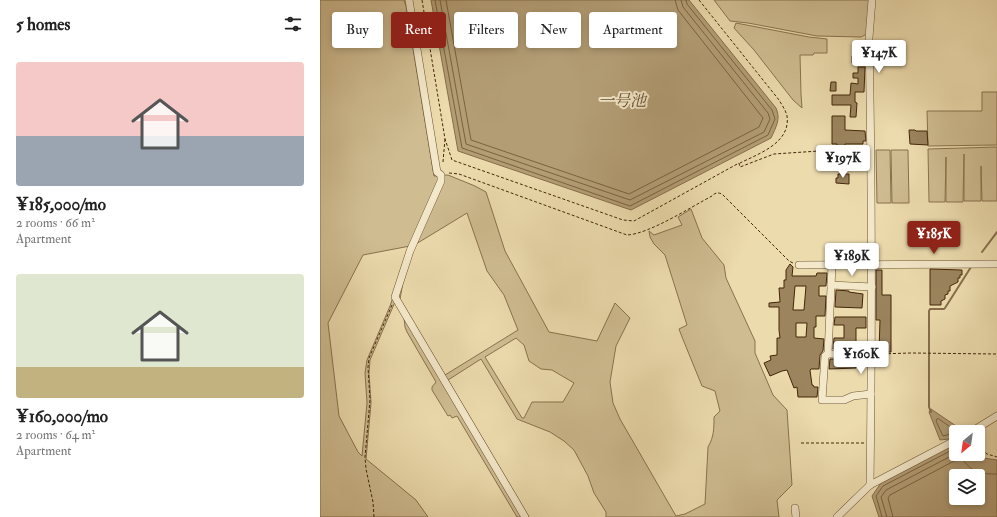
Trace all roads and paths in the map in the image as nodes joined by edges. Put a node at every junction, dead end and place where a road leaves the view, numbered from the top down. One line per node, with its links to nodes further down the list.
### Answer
1 (409, 0): 9 (street)
2 (422, 0): 5 (path)
3 (699, 0): 8 (path)
4 (872, 0): 6 (street)
5 (445, 139): 7 (path); 8 (path)
6 (871, 148): 8 (path); 13 (street)
7 (443, 163)
8 (739, 163)
9 (441, 175): 11 (path); 16 (street)
10 (997, 264): 13 (street)
11 (798, 265): 12 (street)
12 (832, 265): 13 (street); 14 (street)
13 (872, 265): 15 (street)
14 (831, 286): 15 (street); 17 (street)
15 (872, 287): 19 (street)
16 (395, 297): 30 (path); 31 (street)
17 (828, 354): 19 (street); 20 (street)
18 (997, 354): 19 (path)
19 (870, 355): 20 (street)
20 (871, 394): 24 (street)
21 (997, 416): 22 (street)
22 (982, 425)
23 (800, 443): 24 (path)
24 (871, 443): 28 (street)
25 (949, 444): 28 (street)
26 (985, 452): 27 (path)
27 (997, 457)
28 (870, 485): 33 (street)
29 (795, 508): 32 (street)
30 (374, 517)
31 (525, 517)
32 (796, 517)
33 (837, 517)

